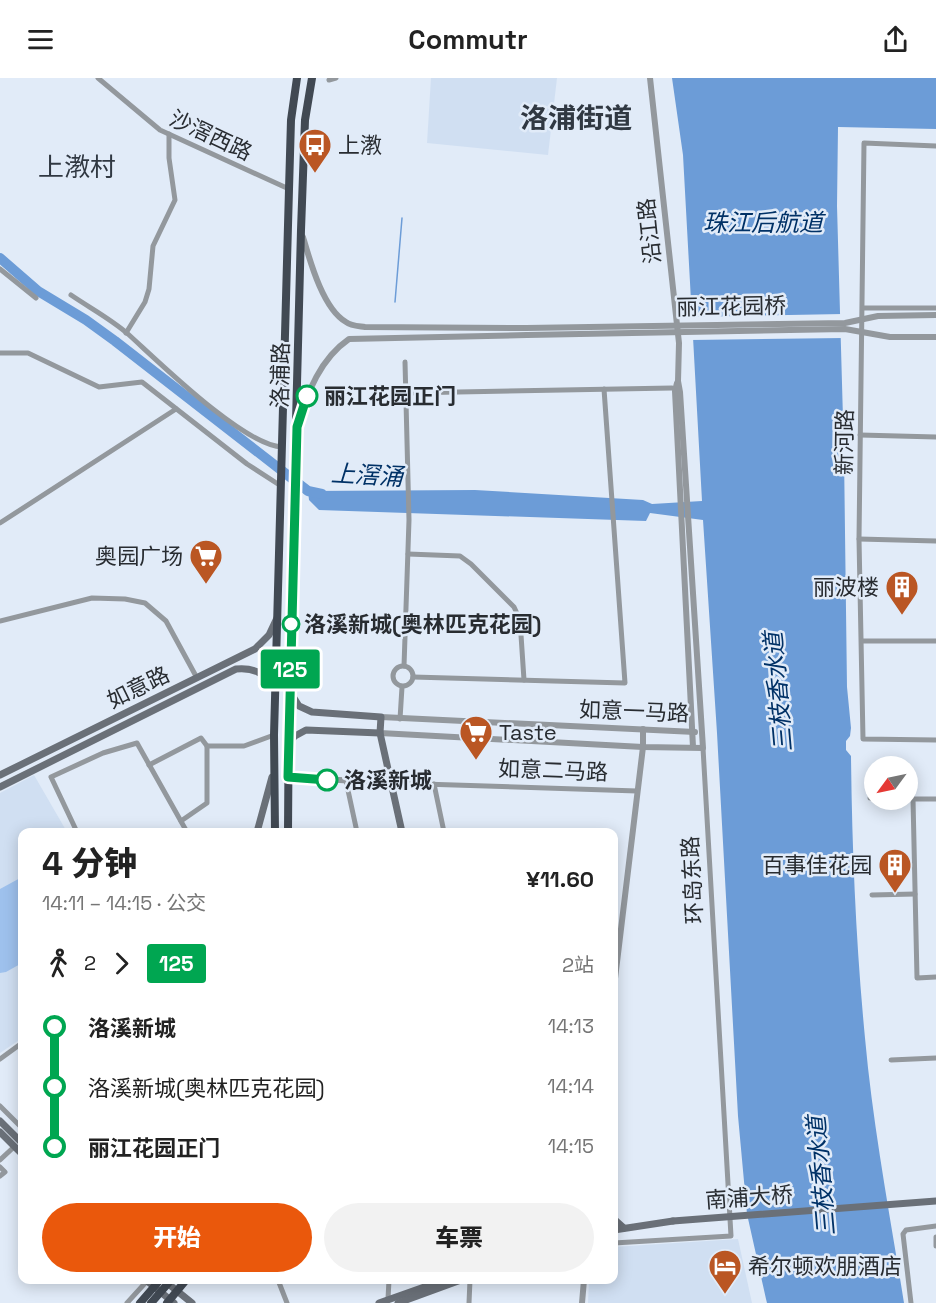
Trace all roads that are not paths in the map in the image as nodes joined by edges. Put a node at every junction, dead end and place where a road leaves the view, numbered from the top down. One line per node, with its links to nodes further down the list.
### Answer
1 (98, 78): 7 (street, 沙滘西路)
2 (297, 78): 9 (highway, 洛浦路)
3 (312, 78): 10 (highway, 洛浦路)
4 (336, 78): 6 (street)
5 (650, 78): 31 (street, 沿江路)
6 (329, 80)
7 (169, 135): 9 (street, 沙滘西路); 18 (street)
8 (936, 146): 14 (street, 新河路)
9 (288, 189): 29 (highway, 洛浦路)
10 (301, 230): 17 (street); 26 (highway, 洛浦路)
11 (0, 269): 13 (street)
12 (71, 295): 18 (street)
13 (36, 298)
14 (863, 308): 15 (street); 27 (street, 新河路)
15 (936, 308)
16 (936, 315): 17 (street, 丽江花园桥, bridge)
17 (527, 332): 19 (street, 丽江花园桥, bridge); 26 (street)
18 (126, 333): 29 (street)
19 (936, 337)
20 (0, 353): 25 (street)
21 (405, 362): 24 (street)
22 (672, 388): 23 (street)
23 (604, 389): 24 (street); 43 (street)
24 (406, 393): 35 (street)
25 (176, 409): 30 (street); 32 (street)
26 (297, 427): 46 (highway, 洛浦路)
27 (860, 435): 28 (street); 33 (street, 新河路)
28 (936, 436)
29 (282, 447): 30 (highway, 洛浦路)
30 (281, 486): 36 (highway, 洛浦路)
31 (685, 521): 50 (street); 51 (street, 环岛东路)
32 (0, 523)
33 (859, 539): 34 (street); 38 (street, 新河路)
34 (936, 541)
35 (408, 554): 40 (street); 43 (street)
36 (278, 615): 42 (main road, 如意路); 44 (highway, 洛浦路)
37 (0, 621): 42 (street)
38 (862, 641): 39 (street); 54 (street, 新河路)
39 (936, 641)
40 (404, 666): 41 (street); 45 (street)
41 (413, 677): 43 (street); 45 (street)
42 (196, 678): 64 (main road, 如意路)
43 (524, 680)
44 (276, 686): 53 (highway, 洛浦路); 60 (main road, 如意路)
45 (402, 687): 48 (street)
46 (289, 690): 47 (main road, 如意一马路); 55 (highway, 洛浦路)
47 (381, 717): 48 (street, 如意一马路); 52 (main road)
48 (400, 719): 49 (street, 如意一马路)
49 (643, 729): 50 (street, 如意一马路); 57 (street)
50 (693, 732): 51 (street, 如意一马路); 58 (street)
51 (701, 732): 59 (street, 环岛东路)
52 (380, 733): 55 (main road, 如意一马路); 57 (street, 如意一马路); 67 (main road)
53 (274, 735): 56 (street); 63 (highway, 洛浦路)
54 (936, 740)
55 (288, 743): 65 (highway, 洛浦路)
56 (207, 746): 61 (street); 74 (street)
57 (643, 747): 58 (street, 如意一马路); 70 (street)
58 (693, 747): 59 (street, 如意一马路)
59 (702, 748): 110 (street, 环岛东路)
60 (70, 753): 62 (street); 69 (main road, 如意路)
61 (149, 765): 62 (street); 74 (street)
62 (76, 766): 75 (street)
63 (273, 772): 77 (main road, 洛浦路); 78 (highway); 79 (highway, 洛浦路)
64 (0, 775)
65 (288, 777): 66 (street, 如意二马路); 80 (highway, 洛浦路)
66 (346, 781): 67 (street, 如意二马路); 81 (street)
67 (391, 783): 68 (street, 如意二马路); 82 (main road)
68 (434, 784): 70 (street, 如意二马路); 83 (street)
69 (0, 787)
70 (637, 791): 87 (street)
71 (918, 799): 72 (street)
72 (936, 799)
73 (911, 810): 84 (street)
74 (181, 821): 76 (street)
75 (75, 828)
76 (185, 828)
77 (258, 828)
78 (270, 828)
79 (275, 828)
80 (290, 828)
81 (356, 828)
82 (401, 828)
83 (443, 828)
84 (915, 894): 85 (street); 89 (street)
85 (872, 895)
86 (618, 927): 87 (street)
87 (621, 927): 88 (street)
88 (618, 953)
89 (936, 977)
90 (18, 1045): 92 (street)
91 (936, 1058): 93 (street)
92 (0, 1059)
93 (891, 1060)
94 (0, 1106): 96 (street)
95 (0, 1121): 98 (main road)
96 (18, 1124)
97 (0, 1132): 99 (main road)
98 (18, 1139)
99 (15, 1146): 100 (main road); 101 (street)
100 (18, 1149)
101 (0, 1160)
102 (0, 1167): 103 (street)
103 (0, 1176)
104 (936, 1201): 107 (main road, 南浦大桥, bridge)
105 (618, 1223): 107 (main road)
106 (936, 1226): 140 (street)
107 (624, 1228): 108 (main road, 南浦大桥)
108 (618, 1229)
109 (936, 1238): 111 (street)
110 (618, 1243)
111 (936, 1246)
112 (144, 1284): 129 (street)
113 (151, 1284): 128 (main road)
114 (157, 1284): 130 (highway, bridge)
115 (167, 1284): 126 (main road)
116 (168, 1284): 131 (highway, bridge)
117 (174, 1284): 132 (highway)
118 (184, 1284): 126 (main road)
119 (184, 1284): 128 (highway, bridge)
120 (279, 1284): 134 (street)
121 (389, 1284): 127 (street)
122 (440, 1284): 125 (main road)
123 (470, 1284): 138 (street)
124 (584, 1284): 139 (street)
125 (424, 1287): 127 (main road); 136 (main road); 137 (street)
126 (178, 1292): 128 (main road); 133 (main road)
127 (388, 1299): 135 (main road)
128 (170, 1302)
129 (128, 1303)
130 (140, 1303)
131 (151, 1303)
132 (158, 1303)
133 (192, 1303)
134 (286, 1303)
135 (379, 1303)
136 (398, 1303)
137 (423, 1303)
138 (469, 1303)
139 (582, 1303)
140 (911, 1303)

